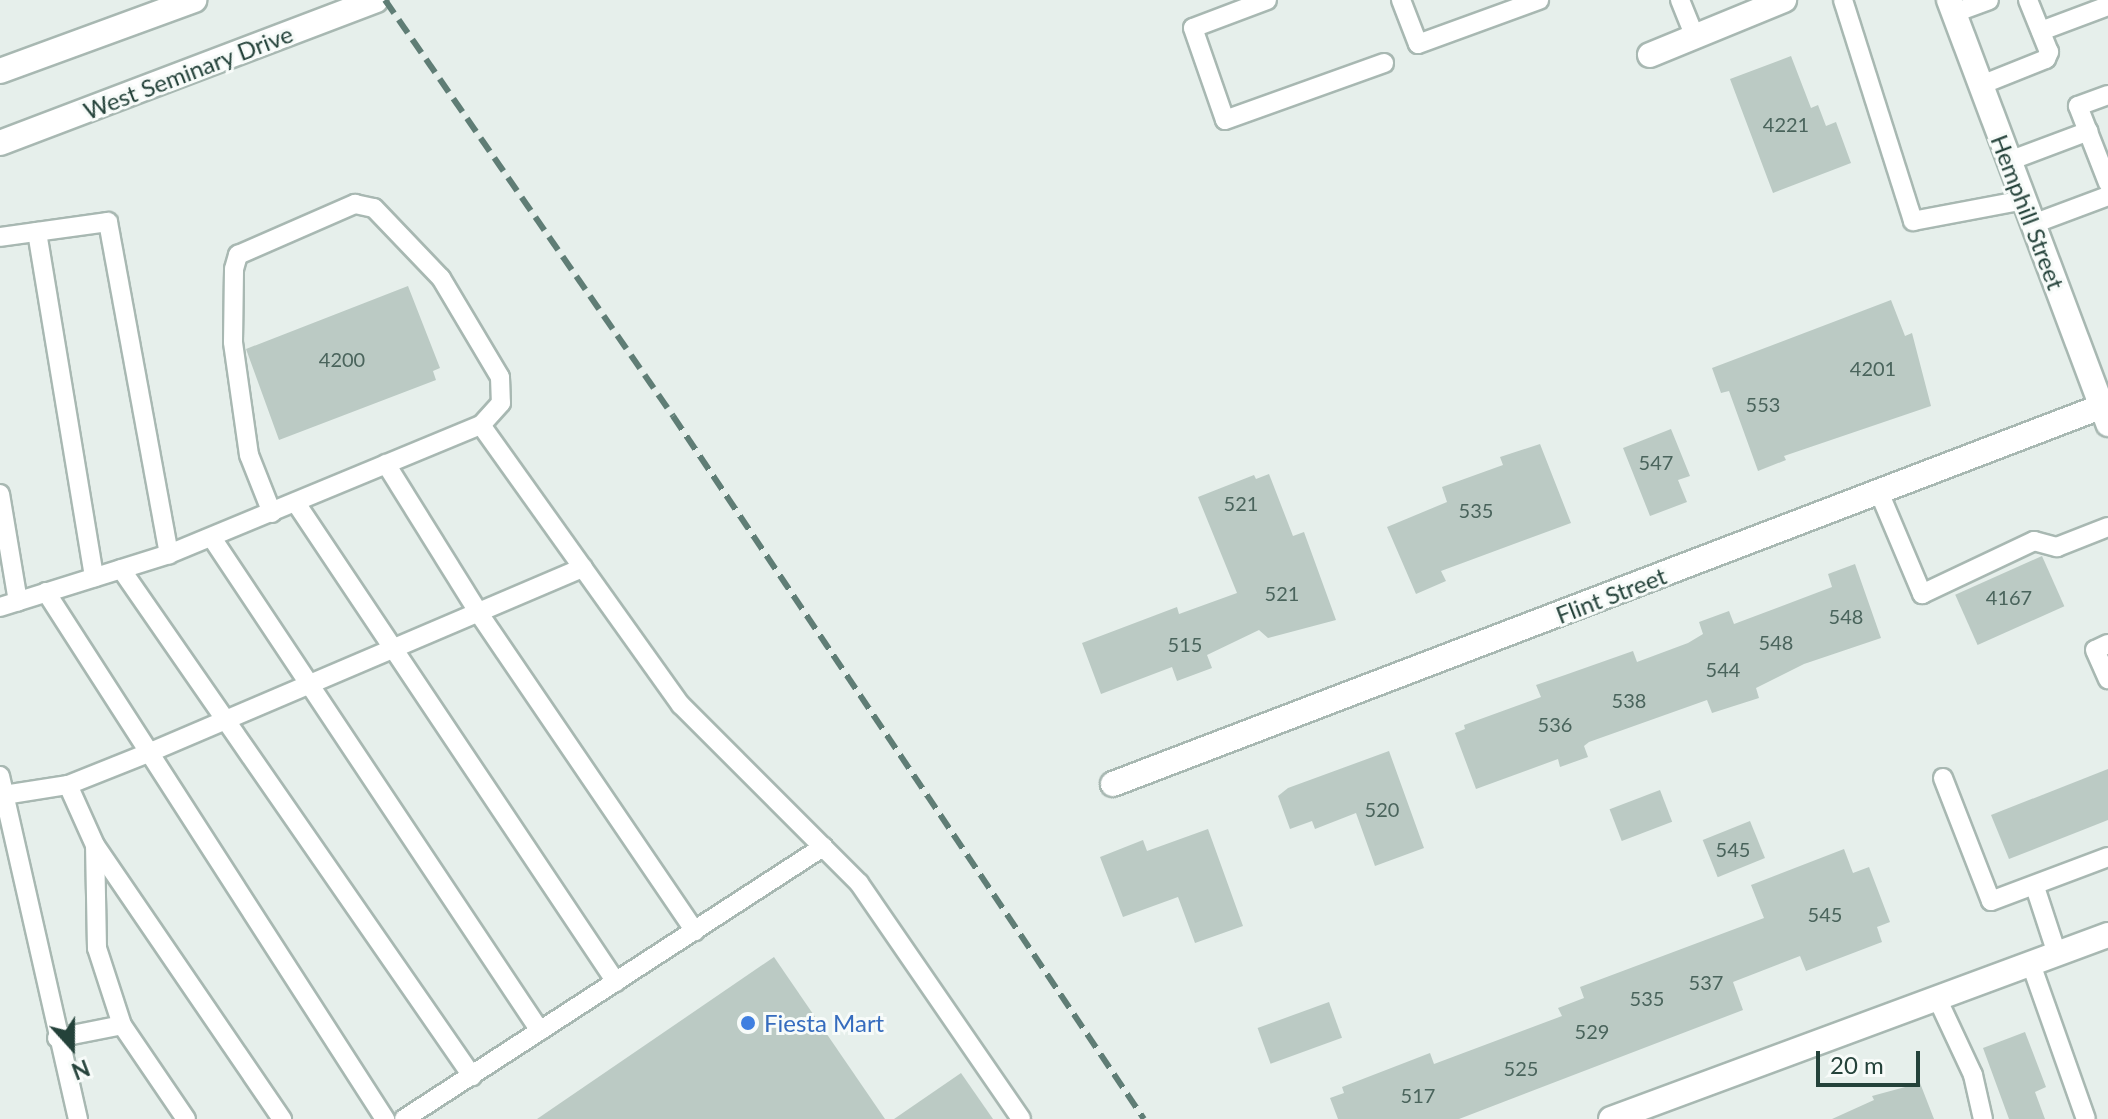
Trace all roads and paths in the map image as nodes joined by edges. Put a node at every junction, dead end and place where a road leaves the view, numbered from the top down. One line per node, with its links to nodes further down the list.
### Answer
1 (194, 0): 17 (street)
2 (376, 0): 21 (street, West Seminary Drive)
3 (1267, 0): 16 (lane)
4 (1401, 0): 5 (lane)
5 (1539, 0)
6 (1680, 0): 14 (lane)
7 (1784, 0): 14 (street)
8 (1843, 0): 25 (lane)
9 (1989, 0): 12 (lane)
10 (2028, 0): 13 (lane)
11 (2108, 6): 13 (lane)
12 (1952, 7): 18 (street, Hemphill Street)
13 (2041, 31): 18 (lane)
14 (1695, 37): 15 (street)
15 (1650, 55)
16 (1384, 63)
17 (0, 71)
18 (1981, 85): 22 (street, Hemphill Street)
19 (2108, 95): 20 (lane)
20 (2089, 131): 22 (lane); 23 (lane)
21 (0, 143)
22 (2009, 161): 25 (street, Hemphill Street)
23 (2108, 183)
24 (2108, 196): 26 (lane)
25 (2024, 200): 26 (street, Hemphill Street)
26 (2033, 224): 29 (street, Hemphill Street)
27 (37, 232): 28 (lane); 38 (lane); 41 (lane)
28 (0, 237)
29 (2106, 412): 32 (street, Flint Street)
30 (481, 425): 31 (lane); 35 (lane); 39 (lane)
31 (386, 464): 34 (lane); 44 (lane)
32 (1879, 492): 36 (lane); 53 (street, Flint Street)
33 (0, 494): 43 (lane)
34 (296, 503): 35 (lane); 46 (lane)
35 (272, 513): 37 (lane)
36 (2108, 527)
37 (212, 538): 38 (lane); 48 (lane)
38 (169, 554): 40 (lane)
39 (583, 568): 44 (lane); 57 (lane)
40 (121, 569): 41 (lane); 49 (lane)
41 (94, 577): 42 (lane)
42 (46, 592): 43 (lane); 50 (lane)
43 (9, 604)
44 (478, 612): 46 (lane); 60 (lane)
45 (2108, 644): 47 (lane)
46 (392, 649): 48 (lane); 64 (lane)
47 (2108, 679)
48 (311, 684): 49 (lane); 67 (lane)
49 (226, 720): 50 (lane); 69 (lane)
50 (146, 754): 54 (lane); 73 (lane)
51 (0, 776): 55 (lane)
52 (1943, 778): 59 (lane)
53 (1113, 784)
54 (68, 785): 55 (lane); 56 (lane)
55 (4, 795): 68 (lane)
56 (95, 845): 66 (lane); 72 (lane)
57 (823, 847): 60 (lane); 75 (lane)
58 (2108, 857): 59 (lane)
59 (2035, 887): 62 (lane)
60 (695, 931): 64 (lane)
61 (2108, 935): 62 (street)
62 (2057, 954): 63 (street)
63 (2031, 964): 65 (street); 78 (lane)
64 (616, 982): 67 (lane)
65 (1937, 998): 76 (street); 77 (lane)
66 (122, 1025): 68 (lane); 71 (lane)
67 (540, 1031): 69 (lane)
68 (57, 1038): 70 (lane)
69 (472, 1076): 74 (lane)
70 (78, 1119)
71 (186, 1119)
72 (282, 1119)
73 (385, 1119)
74 (404, 1119)
75 (1021, 1119)
76 (1611, 1119)
77 (1983, 1119)
78 (2086, 1119)

